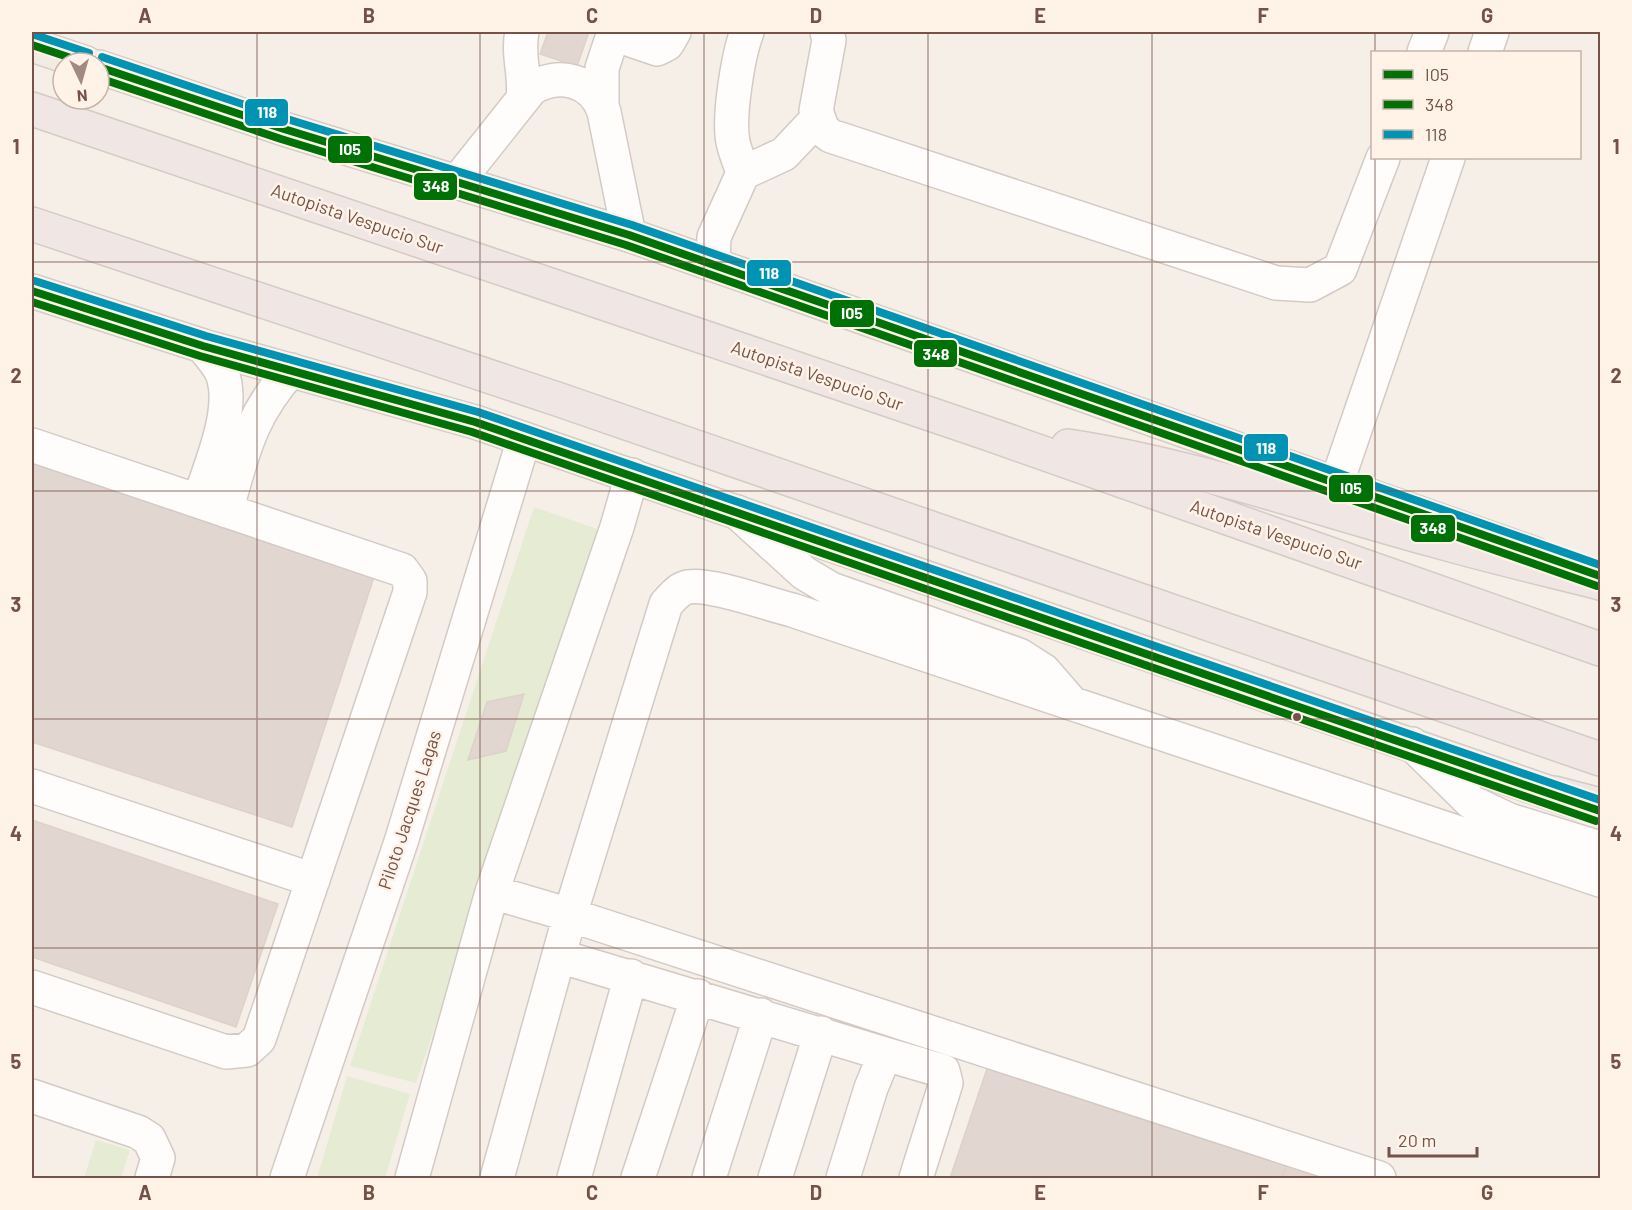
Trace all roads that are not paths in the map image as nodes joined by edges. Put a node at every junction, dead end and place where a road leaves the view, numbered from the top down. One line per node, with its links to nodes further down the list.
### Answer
1 (522, 32): 15 (street)
2 (674, 32): 7 (street)
3 (747, 32): 21 (street)
4 (827, 32): 18 (street)
5 (1432, 32): 12 (street)
6 (1492, 32): 13 (street)
7 (614, 33): 16 (street)
8 (32, 34): 11 (main road)
9 (32, 45): 10 (main road)
10 (51, 51)
11 (61, 51)
12 (1424, 51)
13 (1485, 51)
14 (111, 72): 22 (main road)
15 (524, 98): 16 (street); 22 (street)
16 (602, 103): 24 (street)
17 (32, 109): 29 (highway, Autopista Vespucio Sur)
18 (817, 119): 19 (street); 21 (street)
19 (1383, 159)
20 (1448, 159): 33 (street)
21 (743, 173): 25 (street)
22 (457, 182): 24 (main road)
23 (32, 224): 41 (highway)
24 (629, 235): 25 (main road)
25 (713, 264): 33 (main road)
26 (32, 291): 27 (main road)
27 (203, 346): 28 (main road); 34 (street)
28 (291, 370): 30 (main road); 34 (street)
29 (989, 434): 37 (highway); 38 (highway, Autopista Vespucio Sur)
30 (524, 439): 32 (main road); 60 (street, Piloto Jacques Lagas)
31 (32, 445): 34 (street)
32 (632, 475): 35 (main road); 49 (street)
33 (1336, 485): 36 (main road)
34 (213, 506): 47 (street)
35 (737, 512): 39 (street); 40 (main road)
36 (1600, 576)
37 (1600, 584)
38 (1600, 649)
39 (1073, 705): 48 (street); 50 (street)
40 (1412, 744): 43 (main road); 46 (street)
41 (1600, 759)
42 (32, 786): 47 (street)
43 (1554, 792): 44 (highway); 45 (main road)
44 (1600, 805)
45 (1600, 811)
46 (1600, 848)
47 (314, 880): 53 (street)
48 (1600, 880)
49 (492, 892): 50 (street); 61 (street)
50 (570, 915): 51 (street); 69 (street)
51 (560, 956): 52 (street); 62 (street)
52 (631, 976): 54 (street); 63 (street)
53 (32, 987)
54 (698, 996): 55 (street); 64 (street)
55 (761, 1015): 56 (street); 65 (street)
56 (820, 1033): 57 (street); 66 (street)
57 (885, 1054): 67 (street); 68 (street)
58 (32, 1096): 59 (street)
59 (152, 1179)
60 (287, 1179)
61 (412, 1179)
62 (497, 1179)
63 (574, 1179)
64 (638, 1179)
65 (709, 1179)
66 (775, 1179)
67 (843, 1179)
68 (916, 1179)
69 (1379, 1179)

